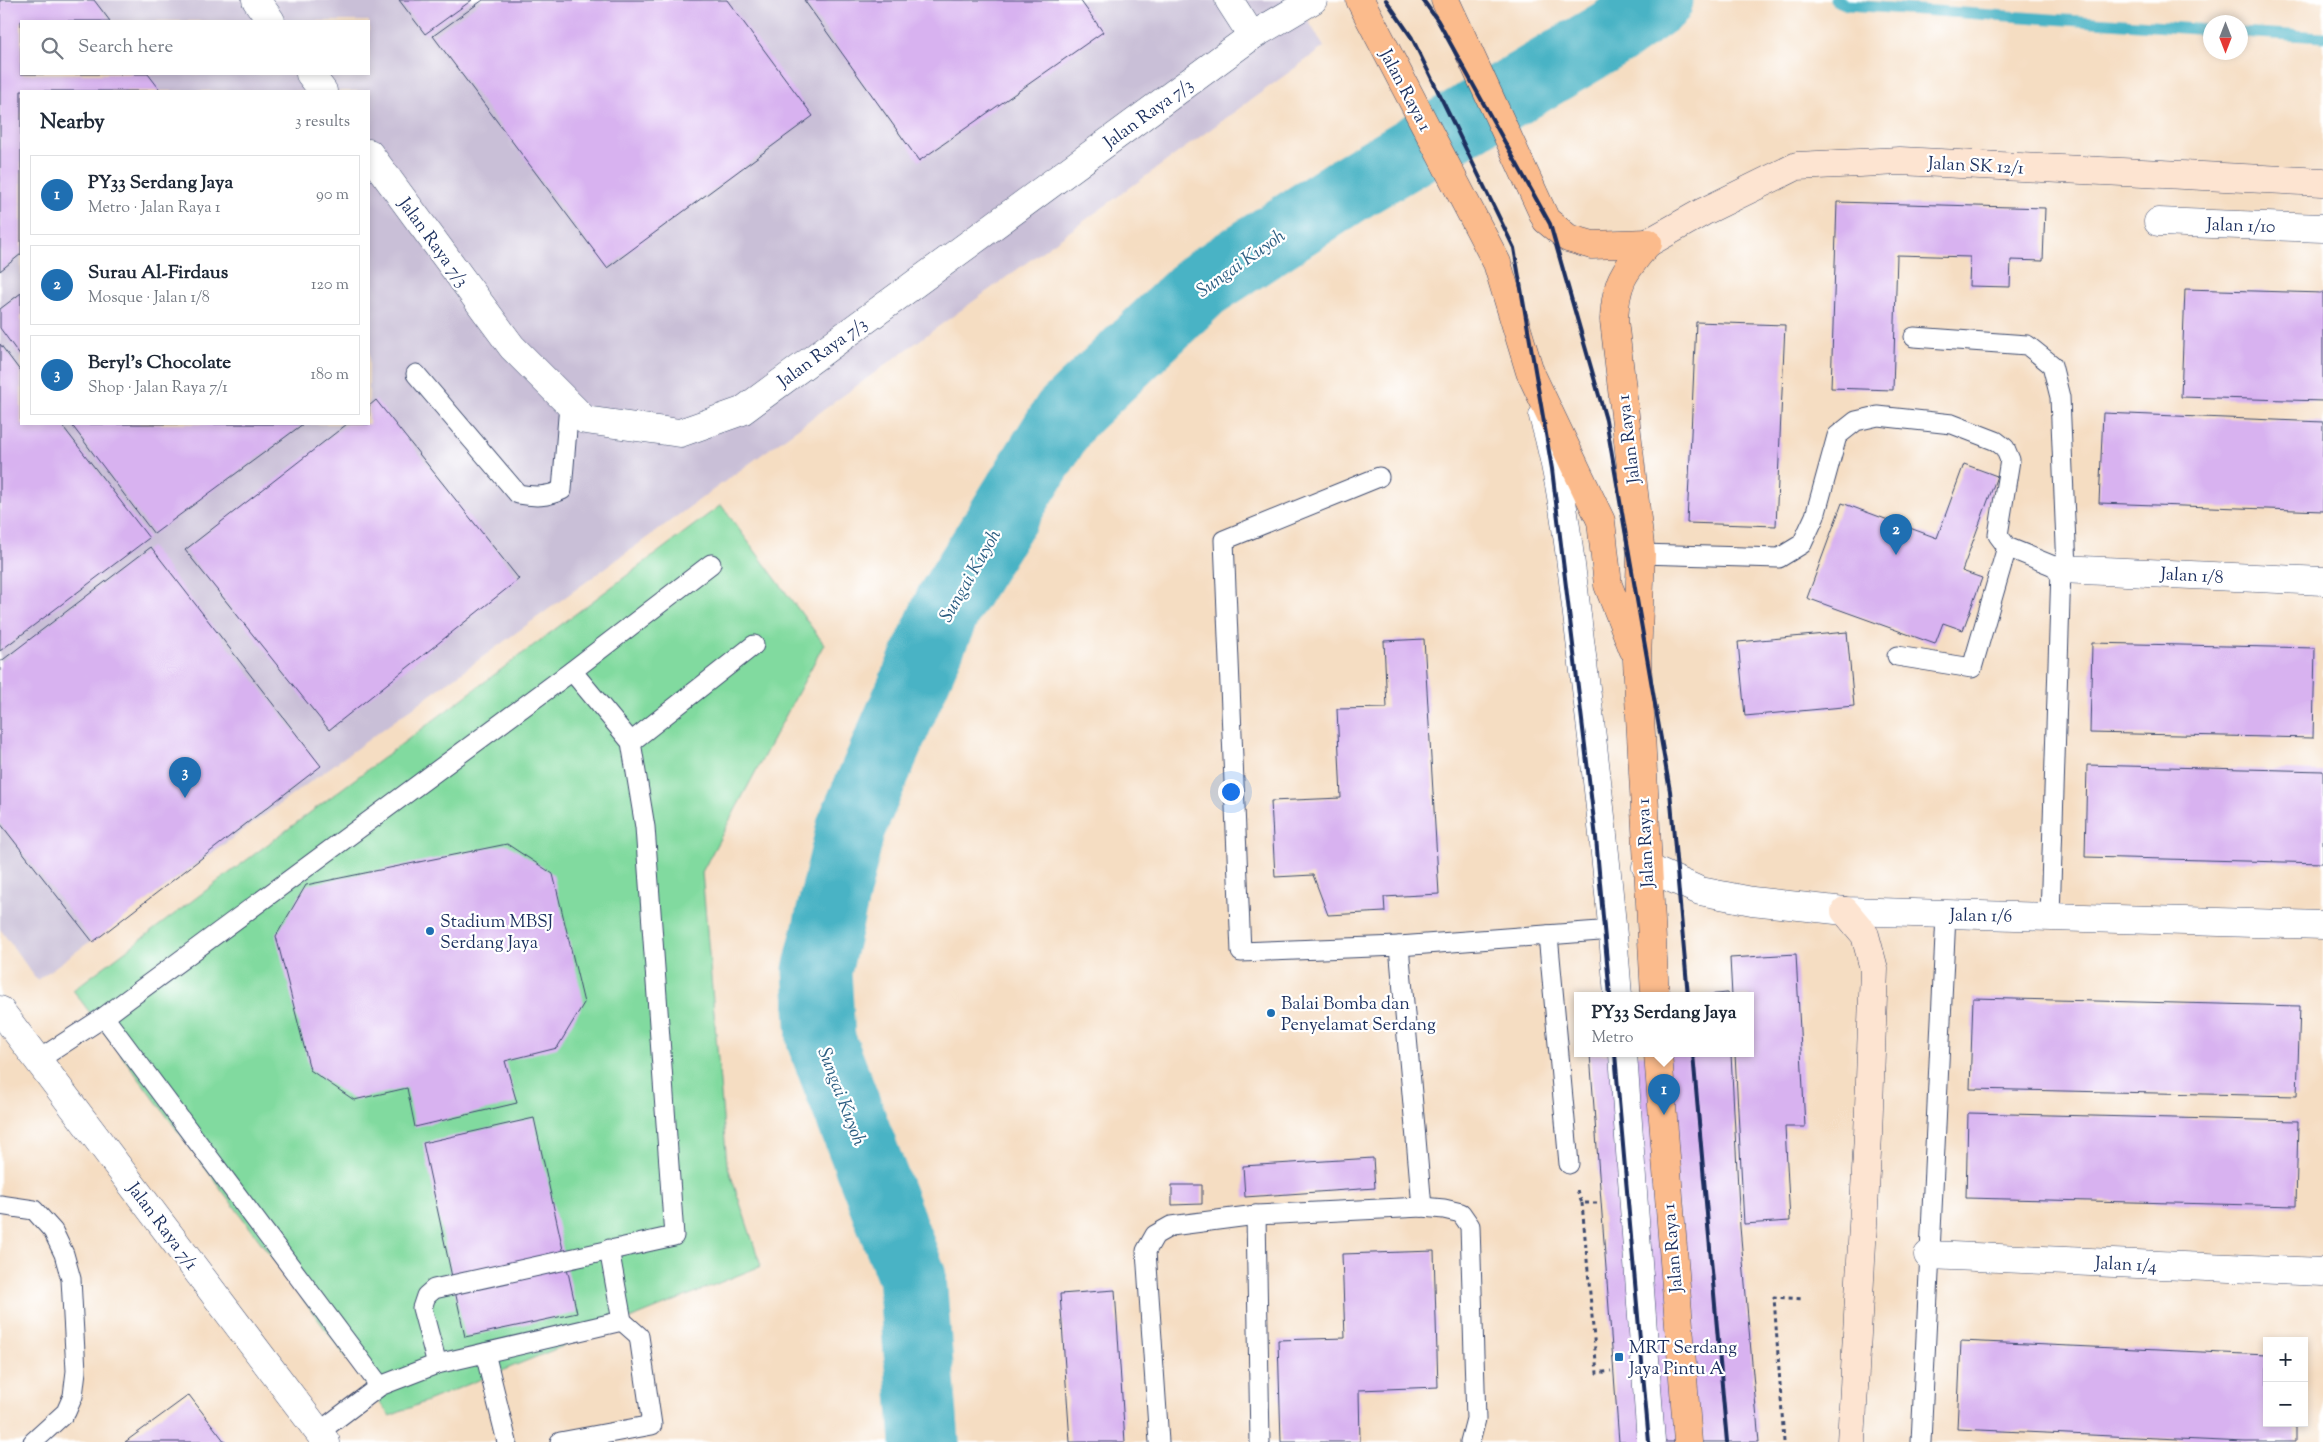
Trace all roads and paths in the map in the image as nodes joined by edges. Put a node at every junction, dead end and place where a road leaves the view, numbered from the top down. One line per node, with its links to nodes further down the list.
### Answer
1 (256, 0): 6 (street)
2 (1229, 0): 7 (street)
3 (1313, 0): 7 (street, Jalan Raya 7/3)
4 (1445, 0): 14 (main road)
5 (1365, 11): 16 (main road, Jalan Raya 1)
6 (270, 20)
7 (1252, 36): 18 (street, Jalan Raya 7/3)
8 (311, 75): 9 (street)
9 (322, 90)
10 (370, 154): 18 (street, Jalan Raya 7/3)
11 (2323, 182): 14 (main road, Jalan SK 12/1)
12 (2158, 222): 13 (street, Jalan 1/10)
13 (2323, 228)
14 (1648, 243): 21 (main road, Jalan Raya 1)
15 (1914, 337): 23 (lane)
16 (1530, 372): 27 (main road); 35 (street, Jalan Raya 1)
17 (416, 374): 18 (lane)
18 (569, 405)
19 (1379, 477): 37 (lane)
20 (2007, 547): 21 (lane); 23 (lane); 26 (lane)
21 (1641, 554): 27 (main road, Jalan Raya 1)
22 (711, 564): 28 (lane)
23 (2064, 569): 24 (street, Jalan 1/8); 33 (lane)
24 (2323, 581)
25 (754, 645): 29 (lane)
26 (1897, 656)
27 (1637, 660): 30 (main road, Jalan Raya 1)
28 (572, 671): 29 (lane); 41 (lane)
29 (631, 742): 51 (lane)
30 (1646, 866): 31 (street, Jalan 1/6); 39 (main road, Jalan Raya 1)
31 (1845, 911): 32 (street, Jalan 1/6); 70 (main road)
32 (1946, 914): 33 (street, Jalan 1/6); 52 (lane)
33 (2050, 917): 34 (street, Jalan 1/6)
34 (2323, 925)
35 (1613, 930): 36 (lane); 38 (street, Jalan Raya 1)
36 (1548, 935): 37 (lane); 45 (lane)
37 (1399, 946): 49 (lane)
38 (1618, 992)
39 (1654, 992)
40 (0, 1010): 44 (street, Jalan Raya 7/1)
41 (104, 1017): 44 (lane); 59 (lane)
42 (1623, 1057): 46 (street, Jalan Raya 1)
43 (1658, 1057): 68 (main road, Jalan Raya 1)
44 (38, 1060): 60 (street, Jalan Raya 7/1)
45 (1569, 1164): 47 (path)
46 (1635, 1203): 47 (path); 67 (street, Jalan Raya 1)
47 (1582, 1204): 58 (path)
48 (0, 1205): 61 (lane)
49 (1422, 1207): 50 (lane); 66 (lane)
50 (1256, 1216): 64 (lane); 65 (lane)
51 (609, 1249): 55 (lane); 57 (lane)
52 (1928, 1255): 53 (street, Jalan 1/4); 71 (lane)
53 (2323, 1272)
54 (1804, 1299): 69 (path)
55 (622, 1322): 56 (lane); 63 (lane)
56 (486, 1353): 57 (lane); 62 (lane)
57 (437, 1364): 59 (lane)
58 (1613, 1371)
59 (380, 1386): 60 (lane)
60 (322, 1437)
61 (34, 1442)
62 (507, 1442)
63 (560, 1442)
64 (1159, 1442)
65 (1260, 1442)
66 (1470, 1442)
67 (1651, 1442)
68 (1688, 1442)
69 (1784, 1442)
70 (1851, 1442)
71 (1921, 1442)

